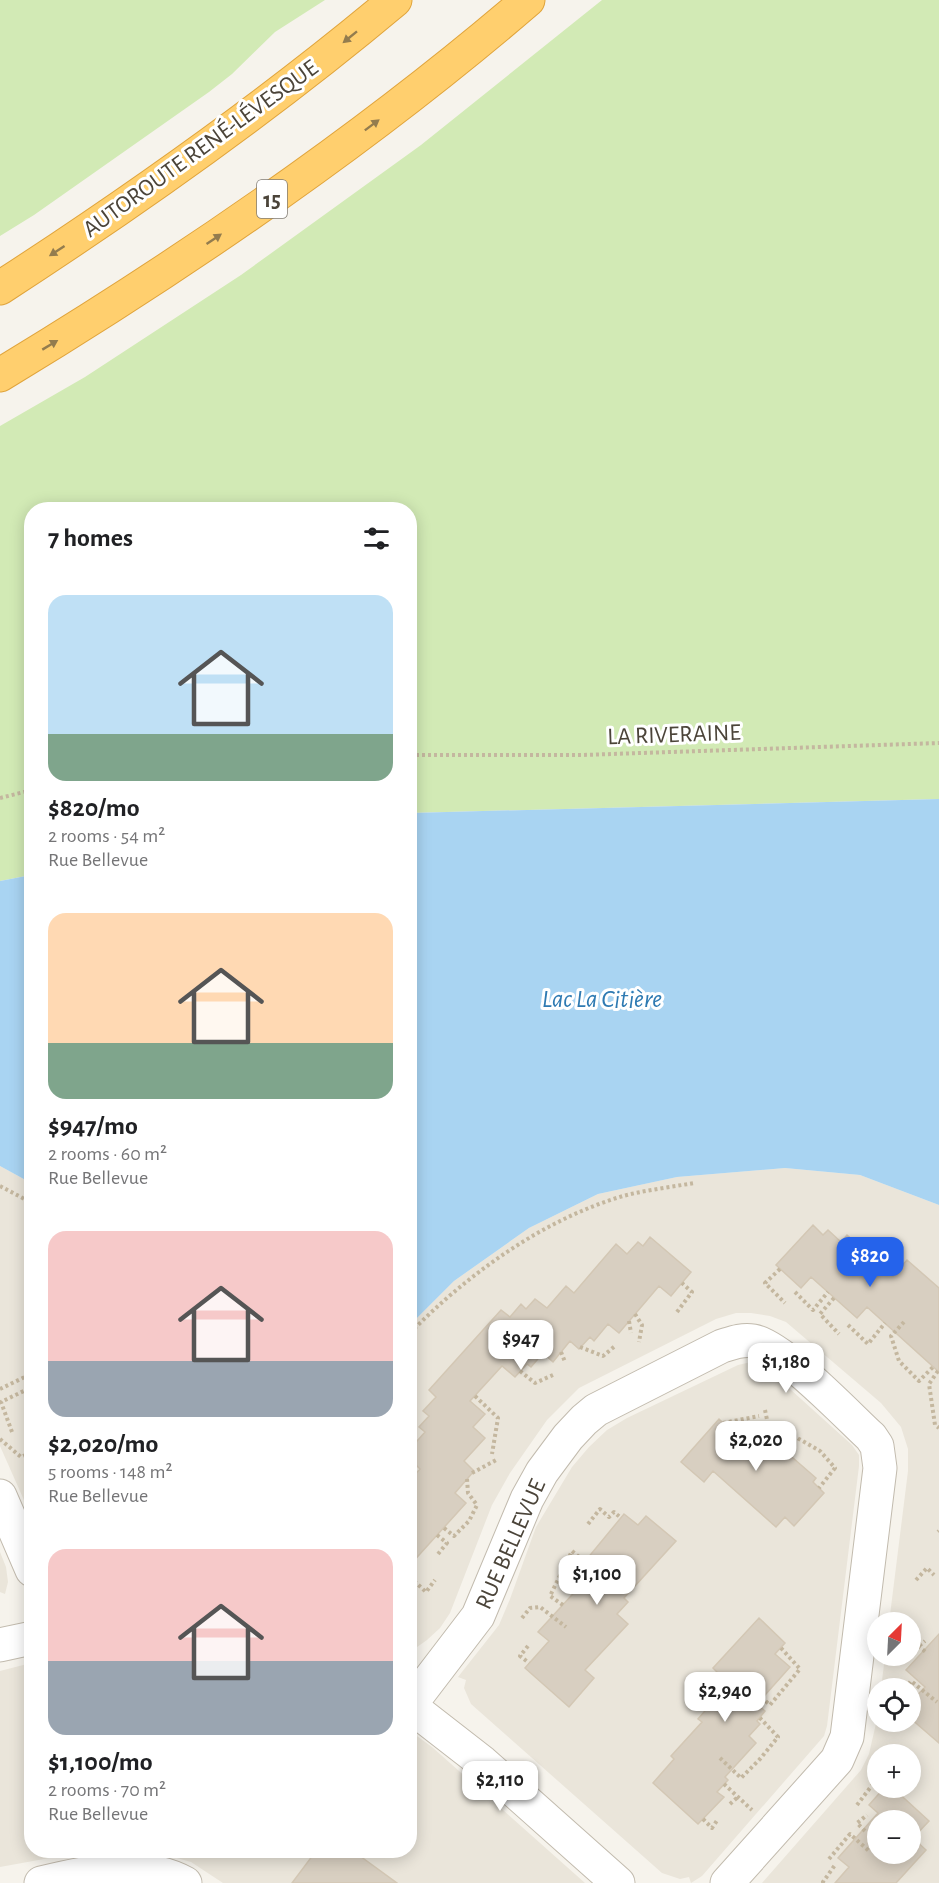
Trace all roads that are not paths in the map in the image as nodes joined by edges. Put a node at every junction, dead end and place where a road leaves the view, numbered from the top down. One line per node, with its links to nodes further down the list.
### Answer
1 (395, 0): 3 (highway, AUTOROUTE RENÉ-LÉVESQUE, one-way to 3)
2 (528, 0): 4 (highway, 15, one-way to 2)
3 (0, 288)
4 (0, 375)
5 (0, 1496): 6 (street)
6 (24, 1552)
7 (24, 1640): 8 (street)
8 (0, 1645)
9 (417, 1696): 14 (street, RUE BELLEVUE)
10 (417, 1711): 13 (street)
11 (41, 1883): 12 (street)
12 (185, 1883)
13 (618, 1883)
14 (727, 1883)

